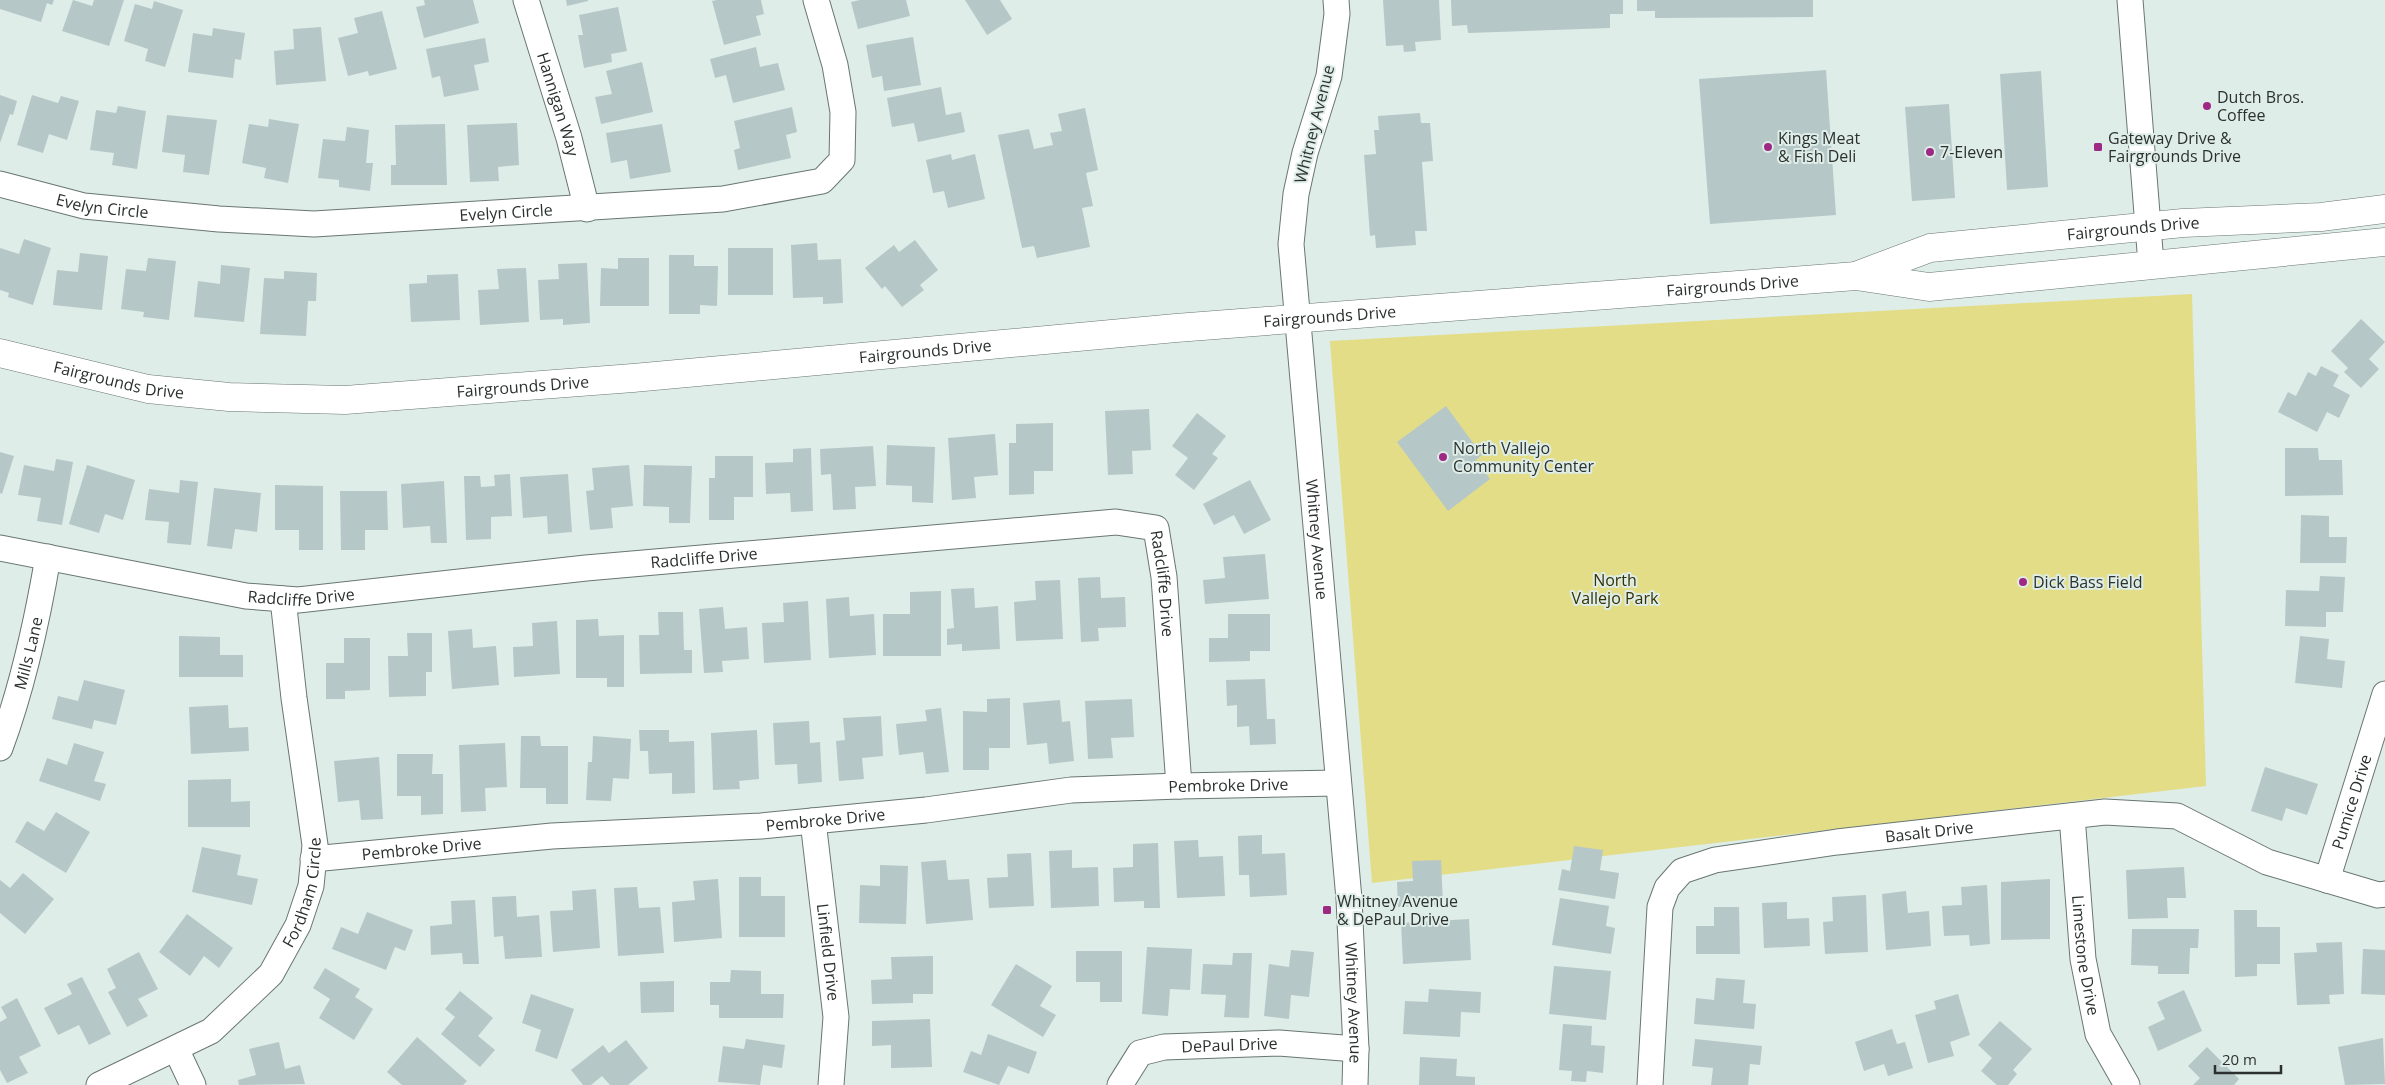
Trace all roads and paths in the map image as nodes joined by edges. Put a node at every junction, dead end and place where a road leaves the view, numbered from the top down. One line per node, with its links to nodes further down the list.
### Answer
1 (526, 0): 6 (street, Hannigan Way)
2 (816, 0): 6 (street, Evelyn Circle)
3 (1336, 0): 12 (street, Whitney Avenue)
4 (2130, 0): 8 (street)
5 (0, 184): 6 (street, Evelyn Circle)
6 (587, 209)
7 (2385, 209): 8 (main road, Fairgrounds Drive)
8 (2147, 226): 10 (street); 11 (main road, Fairgrounds Drive)
9 (2385, 242): 10 (main road, Fairgrounds Drive)
10 (2151, 264): 11 (main road, Fairgrounds Drive)
11 (1856, 276): 12 (main road, Fairgrounds Drive)
12 (1299, 320): 13 (main road, Fairgrounds Drive); 19 (street, Whitney Avenue)
13 (0, 353)
14 (0, 548): 15 (street, Radcliffe Drive)
15 (48, 557): 16 (street, Radcliffe Drive); 18 (street, Mills Lane)
16 (283, 599): 20 (street, Radcliffe Drive); 23 (street, Fordham Circle)
17 (2385, 694): 24 (street, Pumice Drive)
18 (0, 748)
19 (1338, 783): 20 (street, Pembroke Drive); 27 (street, Whitney Avenue)
20 (1180, 786): 22 (street, Pembroke Drive)
21 (2072, 816): 24 (street, Basalt Drive); 33 (street, Basalt Drive); 34 (street, Limestone Drive)
22 (813, 821): 23 (street, Pembroke Drive); 30 (street, Linfield Drive)
23 (313, 859): 26 (street, Fordham Circle)
24 (2326, 880): 25 (street, Basalt Drive)
25 (2385, 894)
26 (176, 1049): 28 (street, Fordham Circle); 29 (street)
27 (1356, 1049): 31 (street, DePaul Drive); 32 (street, Whitney Avenue)
28 (98, 1085)
29 (193, 1085)
30 (831, 1085)
31 (1120, 1085)
32 (1355, 1085)
33 (1650, 1085)
34 (2127, 1085)

